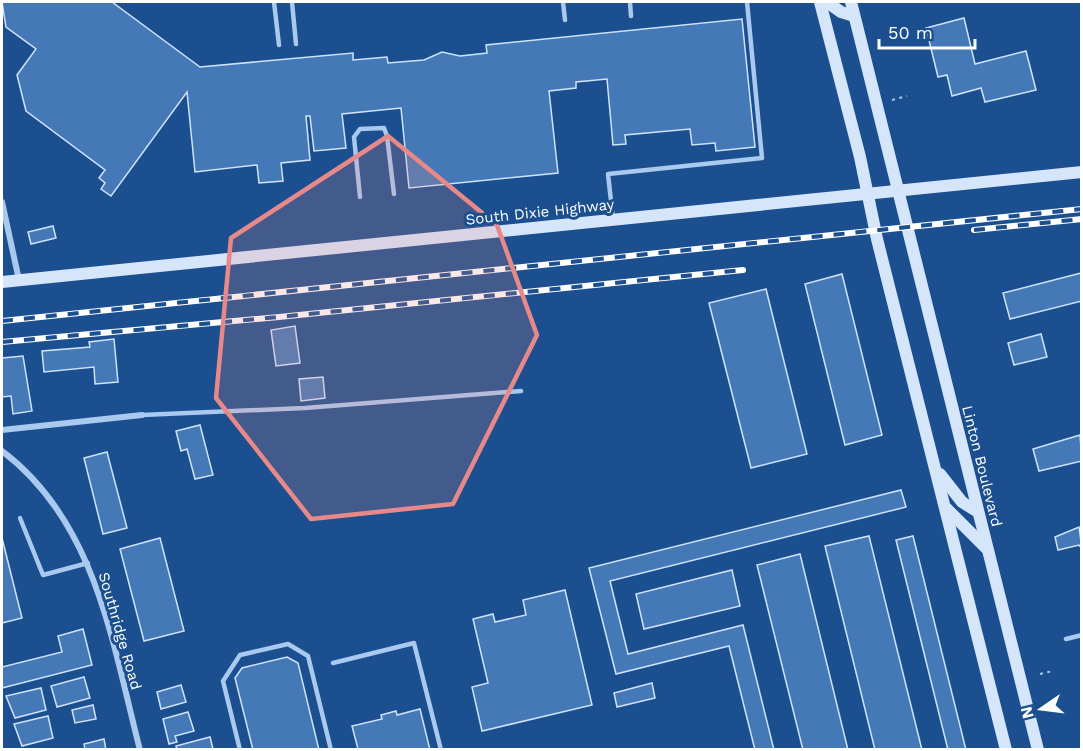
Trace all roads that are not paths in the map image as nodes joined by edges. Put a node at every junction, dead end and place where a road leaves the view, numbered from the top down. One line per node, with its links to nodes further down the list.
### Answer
1 (274, 2): 13 (lane)
2 (292, 2): 12 (lane)
3 (563, 2): 11 (lane)
4 (630, 2): 9 (lane)
5 (747, 2): 20 (lane)
6 (820, 2): 16 (main road)
7 (827, 2): 10 (main road)
8 (852, 2): 10 (main road, Linton Boulevard)
9 (631, 16)
10 (855, 16): 15 (main road, Linton Boulevard)
11 (565, 20)
12 (296, 44)
13 (279, 45)
14 (1082, 172): 15 (main road, South Dixie Highway)
15 (897, 190): 16 (main road, South Dixie Highway); 29 (main road, Linton Boulevard)
16 (867, 192): 20 (main road, South Dixie Highway); 27 (main road)
17 (394, 194): 18 (lane)
18 (360, 197)
19 (2, 202): 21 (street)
20 (613, 219): 21 (main road, South Dixie Highway)
21 (20, 280): 22 (main road, South Dixie Highway)
22 (2, 282)
23 (521, 391): 24 (lane)
24 (142, 416): 25 (street)
25 (2, 430)
26 (2, 451): 32 (street, Southridge Road)
27 (936, 468): 28 (main road); 29 (main road)
28 (946, 508): 31 (main road); 40 (main road)
29 (978, 512): 31 (main road, Linton Boulevard)
30 (20, 519): 32 (lane)
31 (988, 552): 41 (main road, Linton Boulevard)
32 (88, 563): 36 (street, Southridge Road)
33 (1082, 635): 34 (lane)
34 (1066, 639)
35 (333, 663): 39 (lane)
36 (140, 750)
37 (240, 750): 38 (lane)
38 (331, 750)
39 (441, 750)
40 (1006, 750)
41 (1038, 750)

